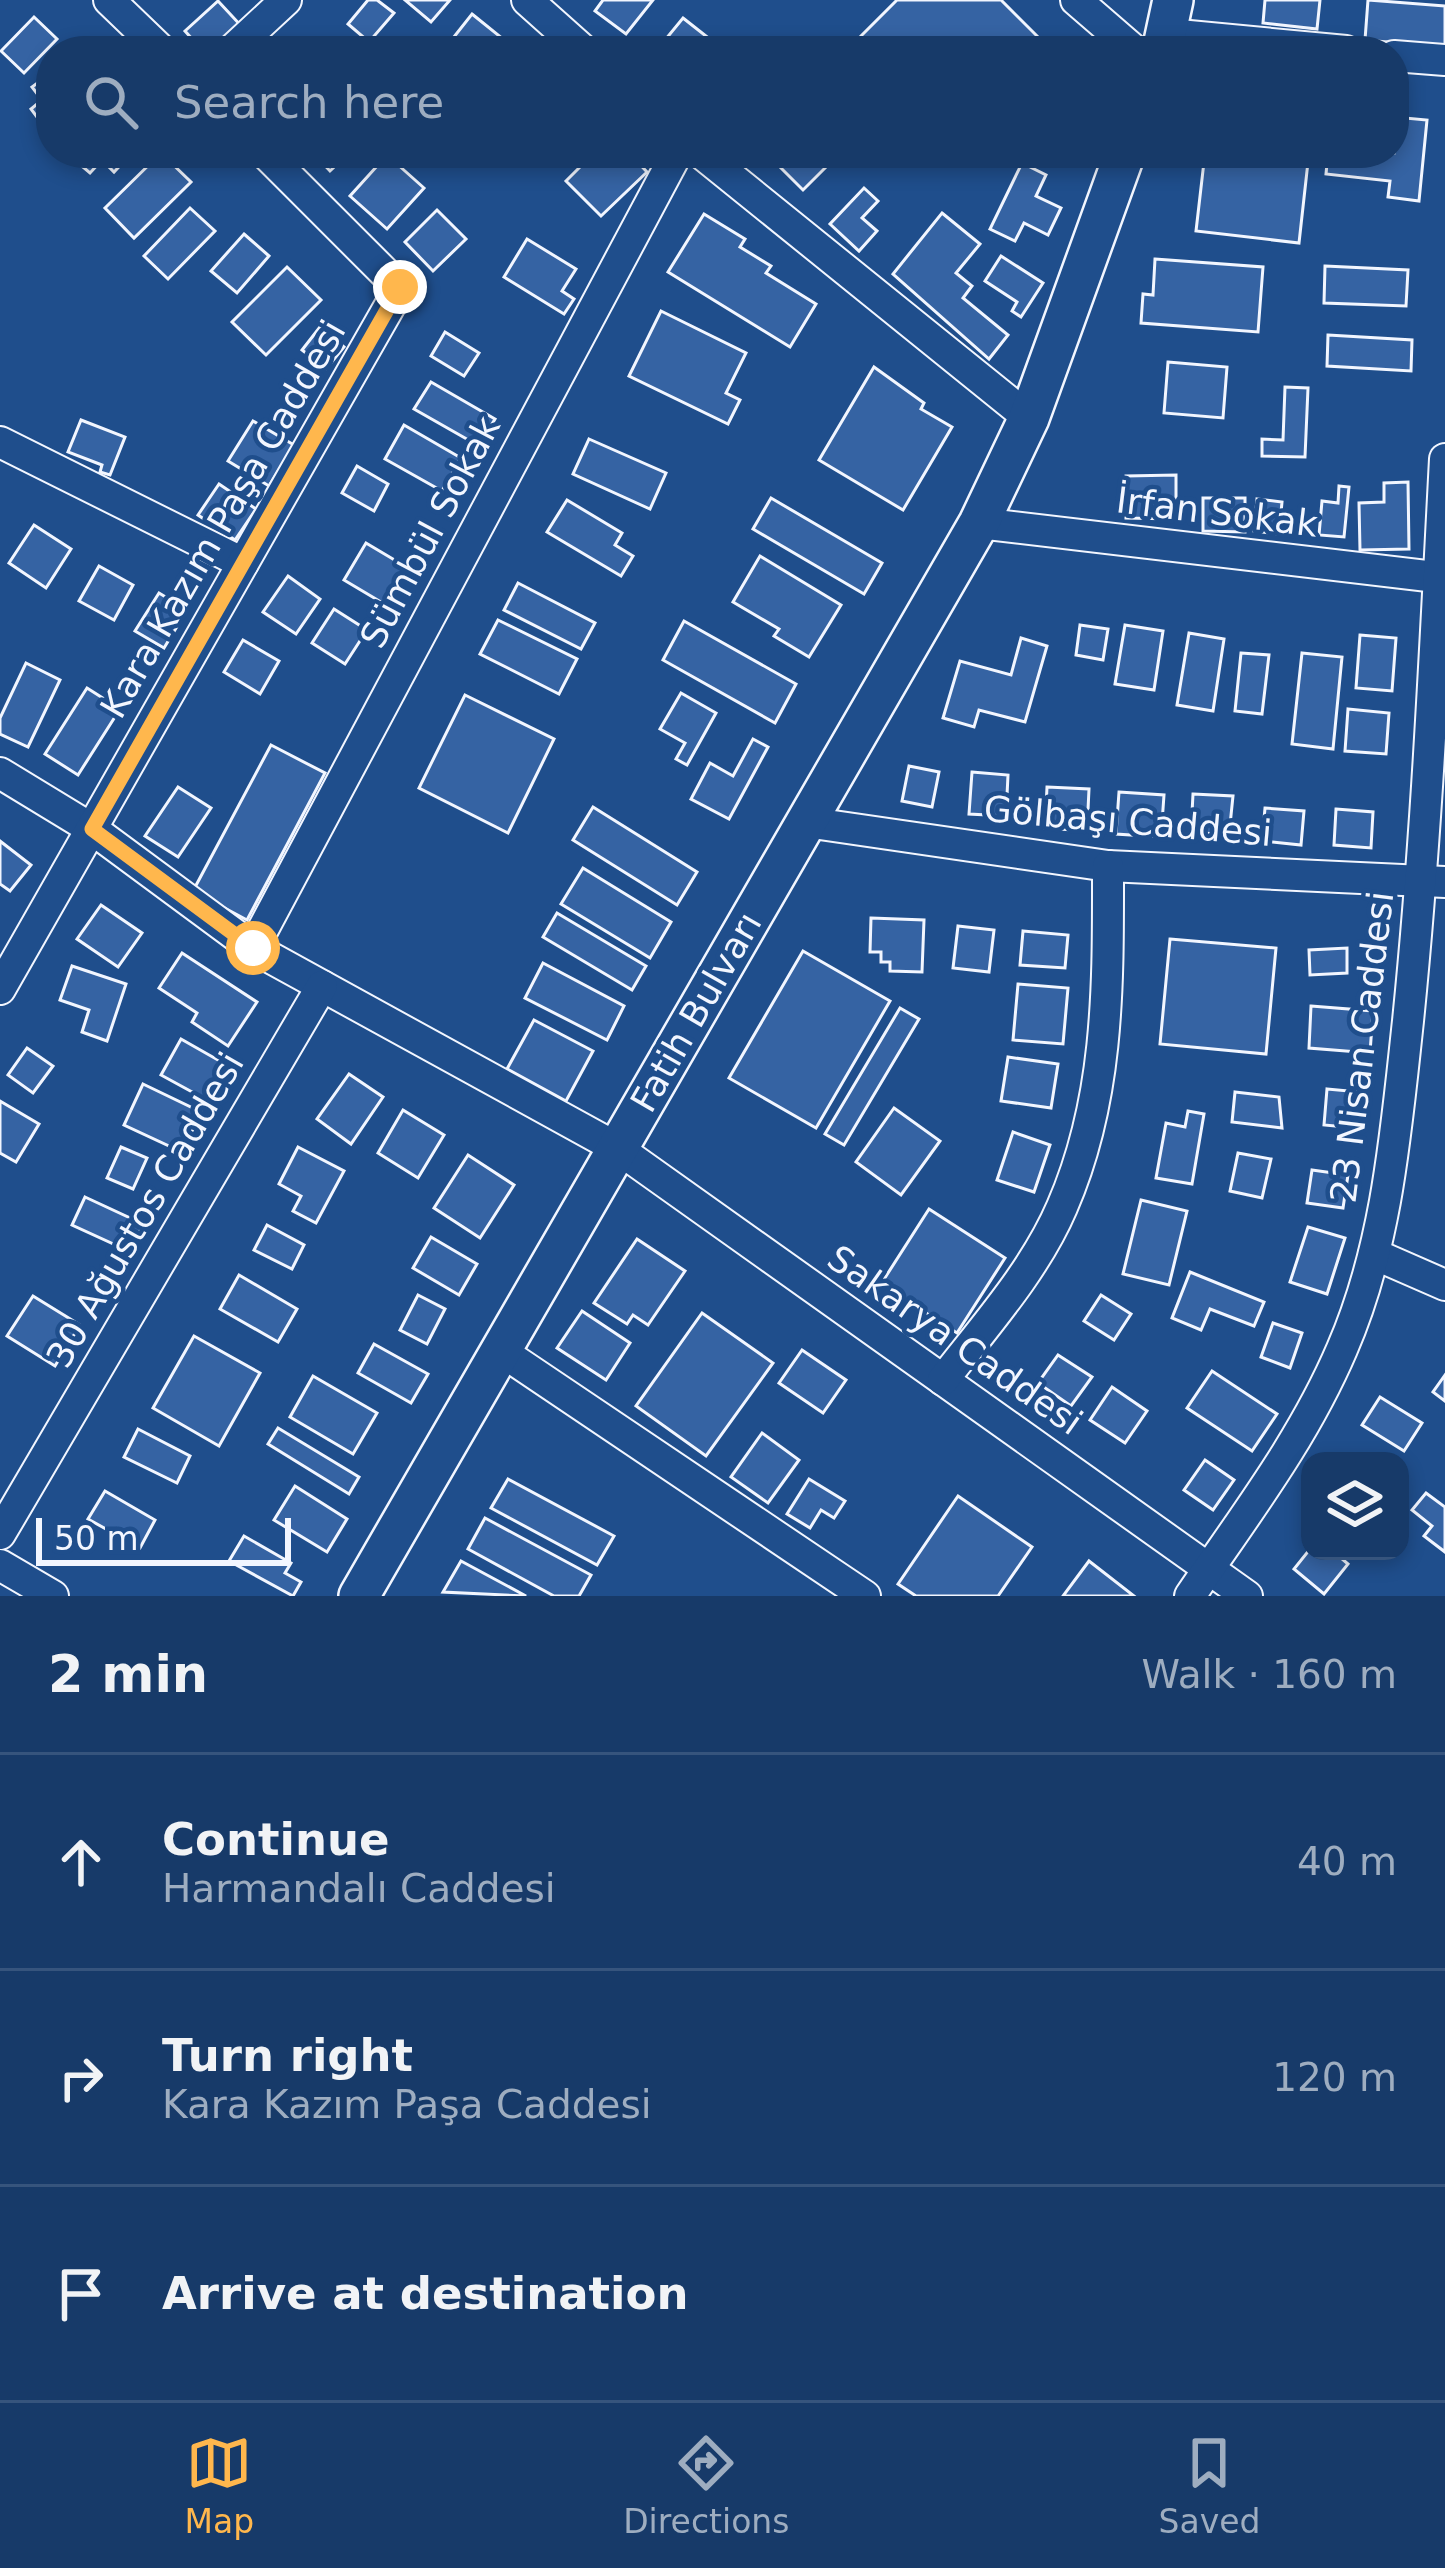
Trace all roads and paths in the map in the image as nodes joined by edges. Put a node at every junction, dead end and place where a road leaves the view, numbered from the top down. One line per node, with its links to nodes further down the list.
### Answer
1 (109, 0): 6 (street)
2 (286, 0): 7 (street)
3 (527, 0): 8 (street)
4 (1076, 0): 5 (street)
5 (1159, 34)
6 (146, 36)
7 (247, 36)
8 (567, 36)
9 (1409, 57): 10 (street)
10 (1445, 60)
11 (280, 168): 19 (street, Kara Kazım Paşa Caddesi)
12 (669, 168): 26 (street, Sümbül Sokak)
13 (719, 168): 15 (street)
14 (1120, 168): 15 (street, Fatih Bulvarı)
15 (1029, 418): 18 (street, Fatih Bulvarı)
16 (0, 442): 19 (street)
17 (1445, 459): 20 (street, 23 Nisan Caddesi)
18 (979, 523): 20 (street, İrfan Sokak); 22 (street, Fatih Bulvarı)
19 (243, 563): 23 (street, Kara Kazım Paşa Caddesi)
20 (1442, 578): 25 (street, 23 Nisan Caddesi)
21 (0, 773): 23 (street, Sakarya Caddesi)
22 (806, 822): 24 (street, Gölbaşı Caddesi); 29 (street, Fatih Bulvarı)
23 (92, 829): 26 (street, Sakarya Caddesi); 28 (street, Kara Kazım Paşa Caddesi)
24 (1108, 866): 25 (street, Gölbaşı Caddesi); 33 (street)
25 (1434, 881): 30 (street, 23 Nisan Caddesi)
26 (253, 948): 27 (street, Sakarya Caddesi)
27 (322, 986): 29 (street, Sakarya Caddesi); 34 (street, 30 Ağustos Caddesi)
28 (0, 989)
29 (617, 1148): 32 (street, Fatih Bulvarı); 33 (street, Sakarya Caddesi)
30 (1374, 1254): 31 (street); 36 (street, 23 Nisan Caddesi)
31 (1445, 1286)
32 (500, 1351): 37 (street); 39 (street, Fatih Bulvarı)
33 (943, 1380): 36 (street, Sakarya Caddesi)
34 (0, 1534)
35 (0, 1564): 38 (street)
36 (1208, 1569): 40 (street, 23 Nisan Caddesi); 41 (street, Sakarya Caddesi)
37 (850, 1592)
38 (53, 1596)
39 (358, 1596)
40 (1190, 1596)
41 (1246, 1596)

